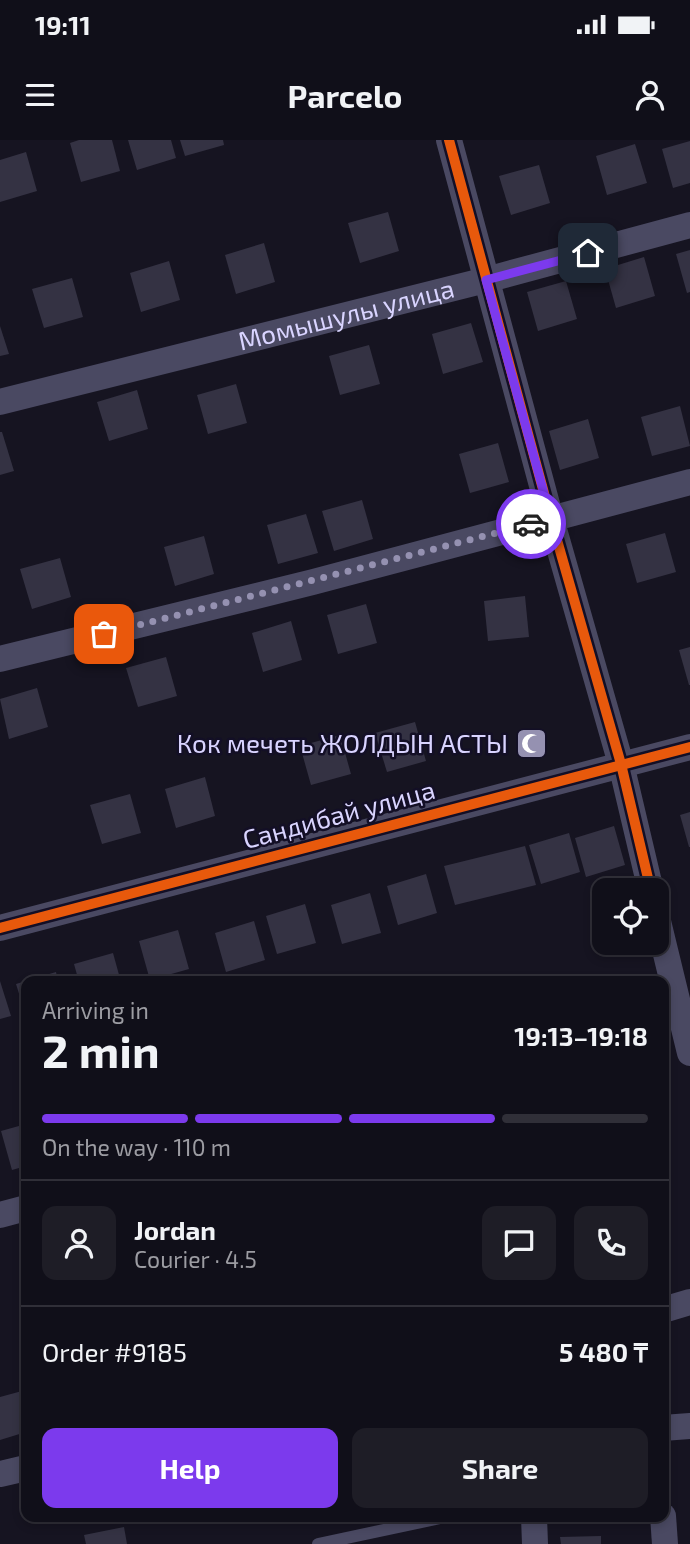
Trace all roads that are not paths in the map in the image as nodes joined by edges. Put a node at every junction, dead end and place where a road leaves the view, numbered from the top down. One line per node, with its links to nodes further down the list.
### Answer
1 (450, 140): 3 (street)
2 (690, 225): 3 (street, Момышулы улица)
3 (486, 280): 4 (street, Момышулы улица); 6 (street)
4 (0, 402)
5 (690, 482): 6 (street)
6 (551, 519): 7 (street); 9 (street)
7 (0, 659)
8 (690, 747): 9 (street, Сандибай улица)
9 (621, 764): 10 (street); 11 (street, Сандибай улица)
10 (648, 878)
11 (0, 928)
12 (664, 955): 13 (street)
13 (669, 976)
14 (669, 978): 15 (street)
15 (683, 1047)
16 (21, 1209): 17 (street)
17 (0, 1215)
18 (690, 1302): 19 (street)
19 (669, 1308)
20 (690, 1426): 21 (street)
21 (669, 1428)
22 (21, 1469): 23 (street)
23 (0, 1474)
24 (421, 1522): 27 (lane)
25 (534, 1522): 28 (street)
26 (663, 1522): 29 (street)
27 (318, 1544)
28 (536, 1544)
29 (665, 1544)

